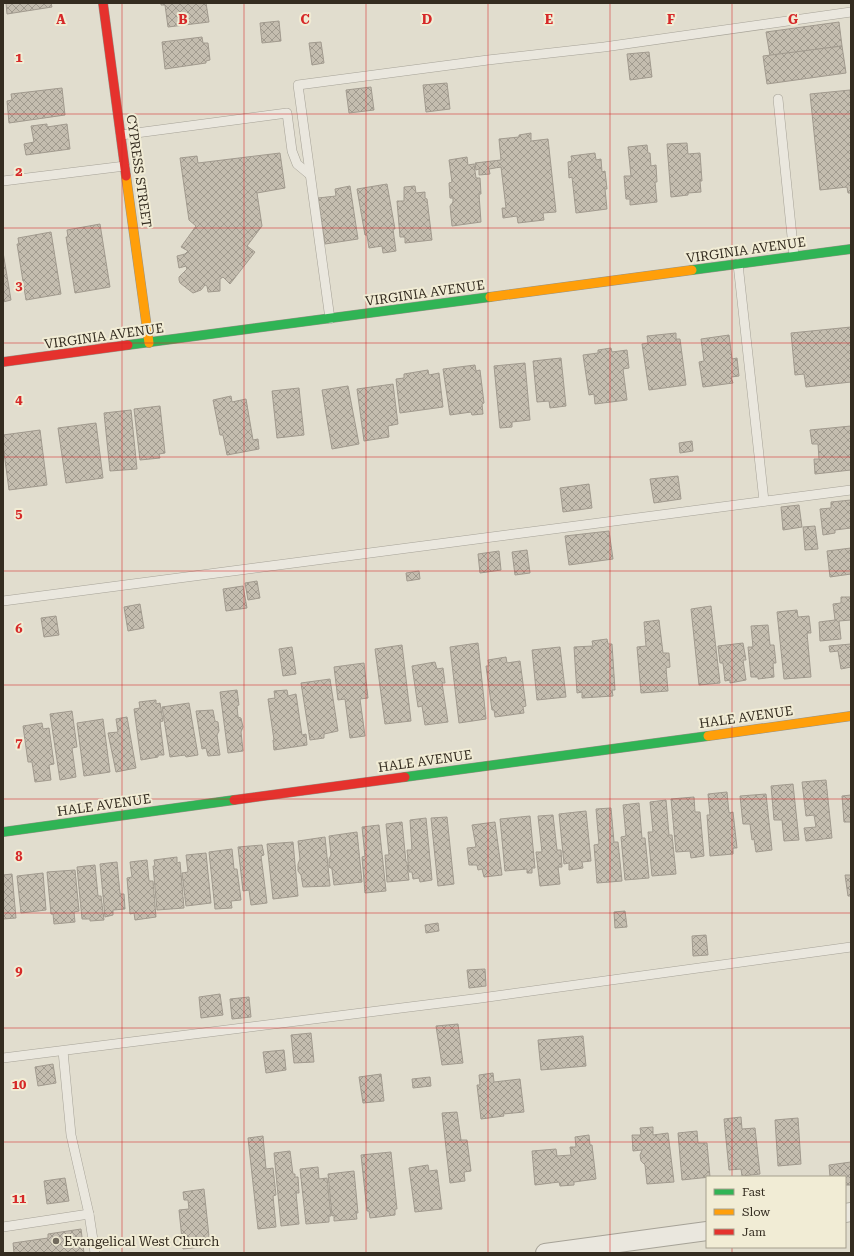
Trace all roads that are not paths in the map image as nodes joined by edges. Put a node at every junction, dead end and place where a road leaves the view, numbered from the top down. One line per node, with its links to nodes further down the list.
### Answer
1 (103, 3): 4 (street, CYPRESS STREET)
2 (851, 12): 6 (lane)
3 (778, 99): 9 (lane)
4 (121, 135): 5 (street, CYPRESS STREET); 6 (lane)
5 (125, 166): 7 (lane); 12 (street, CYPRESS STREET)
6 (309, 174): 11 (lane)
7 (3, 181)
8 (851, 249): 9 (street, VIRGINIA AVENUE)
9 (794, 256): 10 (street, VIRGINIA AVENUE)
10 (738, 264): 11 (street, VIRGINIA AVENUE); 15 (lane)
11 (330, 319): 12 (street, VIRGINIA AVENUE)
12 (149, 343): 13 (street, VIRGINIA AVENUE)
13 (3, 362)
14 (851, 490): 15 (lane)
15 (764, 501): 16 (lane)
16 (3, 601)
17 (851, 716): 18 (street, HALE AVENUE)
18 (3, 832)
19 (851, 947): 20 (lane)
20 (63, 1051): 21 (lane); 22 (lane)
21 (3, 1058)
22 (88, 1214): 23 (lane); 25 (lane)
23 (3, 1227)
24 (706, 1232): 26 (street)
25 (95, 1253)
26 (545, 1253)

